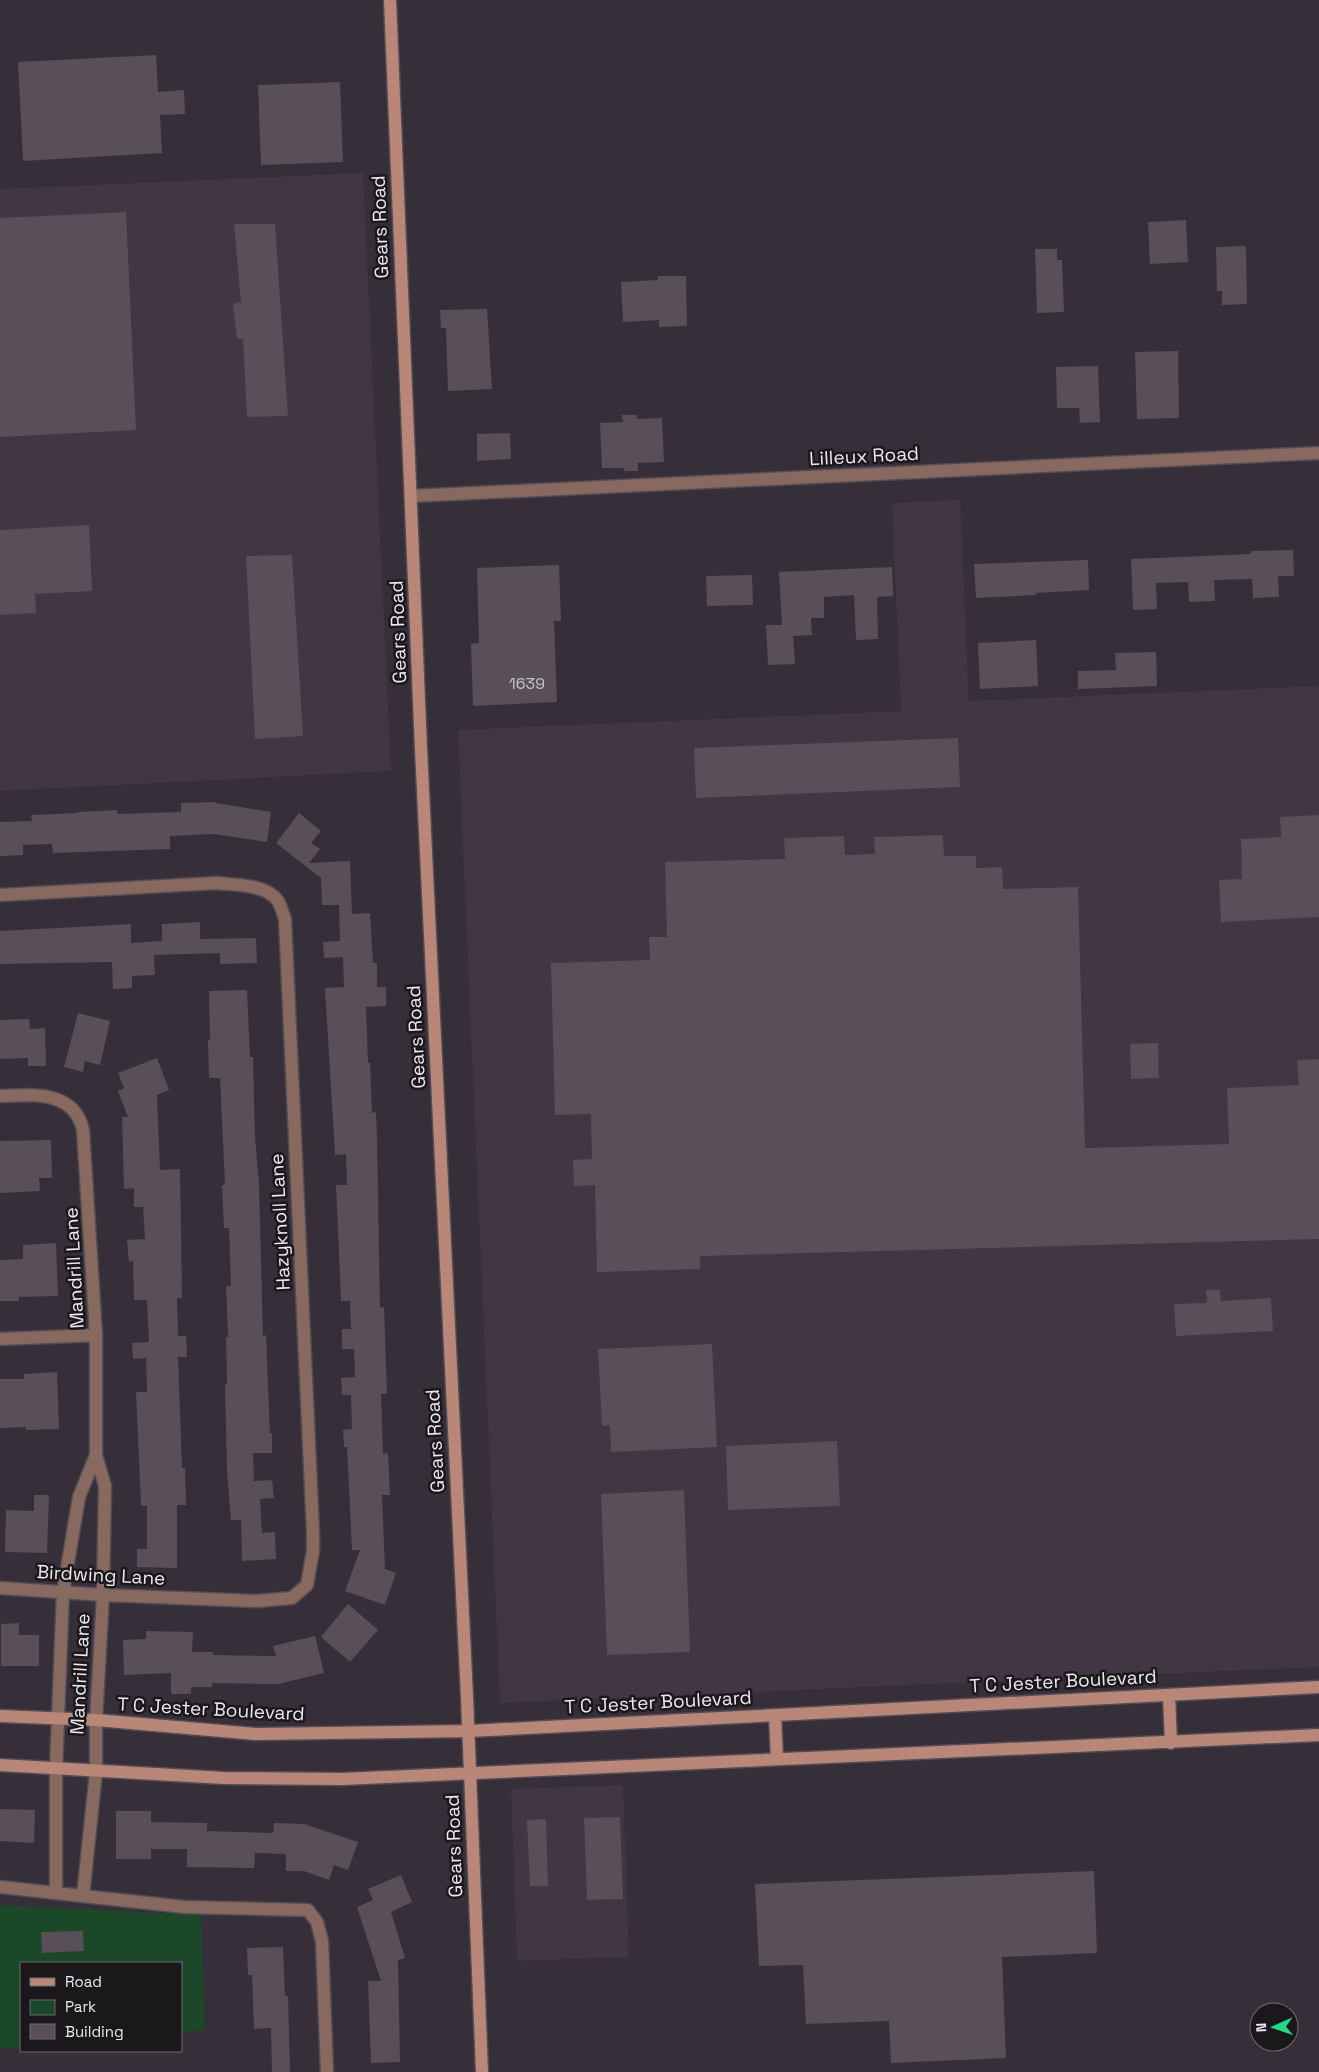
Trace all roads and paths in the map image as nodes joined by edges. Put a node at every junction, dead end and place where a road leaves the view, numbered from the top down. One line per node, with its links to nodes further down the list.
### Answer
1 (390, 0): 3 (main road, Gears Road)
2 (1319, 453): 3 (street, Lilleux Road)
3 (411, 496): 19 (main road, Gears Road)
4 (0, 895): 12 (street, Hazyknoll Lane)
5 (0, 1096): 6 (street, Mandrill Lane)
6 (96, 1334): 7 (street); 8 (street, Mandrill Lane)
7 (0, 1339)
8 (96, 1455): 10 (street, Mandrill Lane); 11 (street, Mandrill Lane)
9 (0, 1588): 10 (street, Birdwing Lane)
10 (63, 1592): 11 (street, Birdwing Lane); 17 (street, Mandrill Lane)
11 (103, 1595): 12 (street, Birdwing Lane); 18 (street, Mandrill Lane)
12 (200, 1598)
13 (1319, 1687): 14 (main road, T C Jester Boulevard)
14 (1169, 1694): 15 (main road, T C Jester Boulevard); 21 (main road)
15 (774, 1715): 19 (main road, T C Jester Boulevard); 22 (main road)
16 (0, 1716): 17 (main road, T C Jester Boulevard)
17 (58, 1718): 18 (main road, T C Jester Boulevard); 24 (street, Mandrill Lane)
18 (96, 1720): 19 (main road, T C Jester Boulevard); 25 (street, Mandrill Lane)
19 (468, 1731): 26 (main road, Gears Road)
20 (1319, 1735): 21 (main road)
21 (1171, 1743): 22 (main road)
22 (777, 1759): 26 (main road)
23 (0, 1765): 24 (main road)
24 (56, 1768): 25 (main road); 28 (street, Mandrill Lane)
25 (96, 1772): 26 (main road); 29 (street, Mandrill Lane)
26 (470, 1773): 31 (main road, Gears Road)
27 (0, 1887): 28 (street)
28 (56, 1893): 29 (street)
29 (83, 1896): 30 (street)
30 (327, 2072)
31 (482, 2072)

